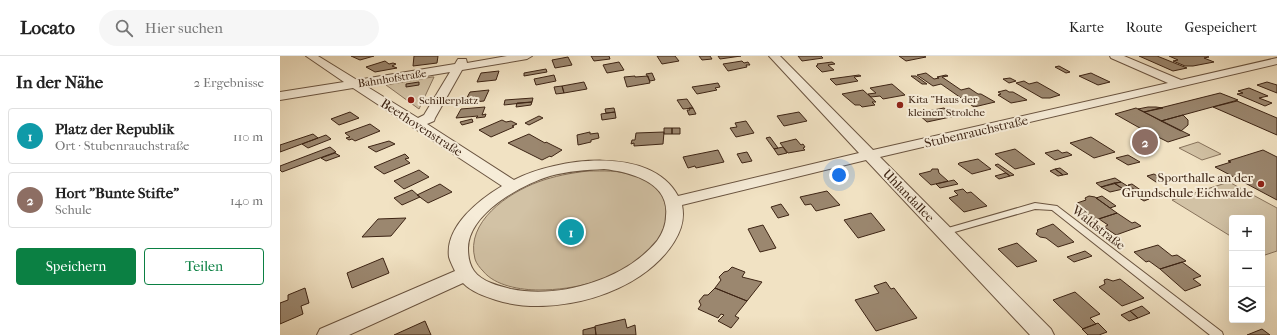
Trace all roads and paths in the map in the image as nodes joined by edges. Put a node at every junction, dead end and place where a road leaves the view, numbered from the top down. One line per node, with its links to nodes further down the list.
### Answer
1 (310, 56): 8 (street, Beethovenstraße)
2 (465, 56): 7 (street)
3 (528, 56): 7 (street, Bahnhofstraße)
4 (774, 56): 12 (street, Uhlandallee)
5 (1115, 56): 9 (street)
6 (1277, 61): 9 (street, Stubenrauchstraße)
7 (458, 67): 8 (street, Bahnhofstraße); 11 (street)
8 (354, 84): 10 (street, Bahnhofstraße); 11 (street, Beethovenstraße)
9 (1181, 84): 12 (street, Stubenrauchstraße)
10 (280, 96)
11 (417, 123): 13 (street, Beethovenstraße)
12 (870, 155): 14 (street, Stubenrauchstraße); 15 (street, Uhlandallee)
13 (514, 186): 14 (street); 16 (street)
14 (674, 202): 16 (street)
15 (944, 232): 18 (street, Uhlandallee); 19 (lane, Waldstraße)
16 (466, 274): 17 (street)
17 (328, 335)
18 (1043, 335)
19 (1218, 335)

